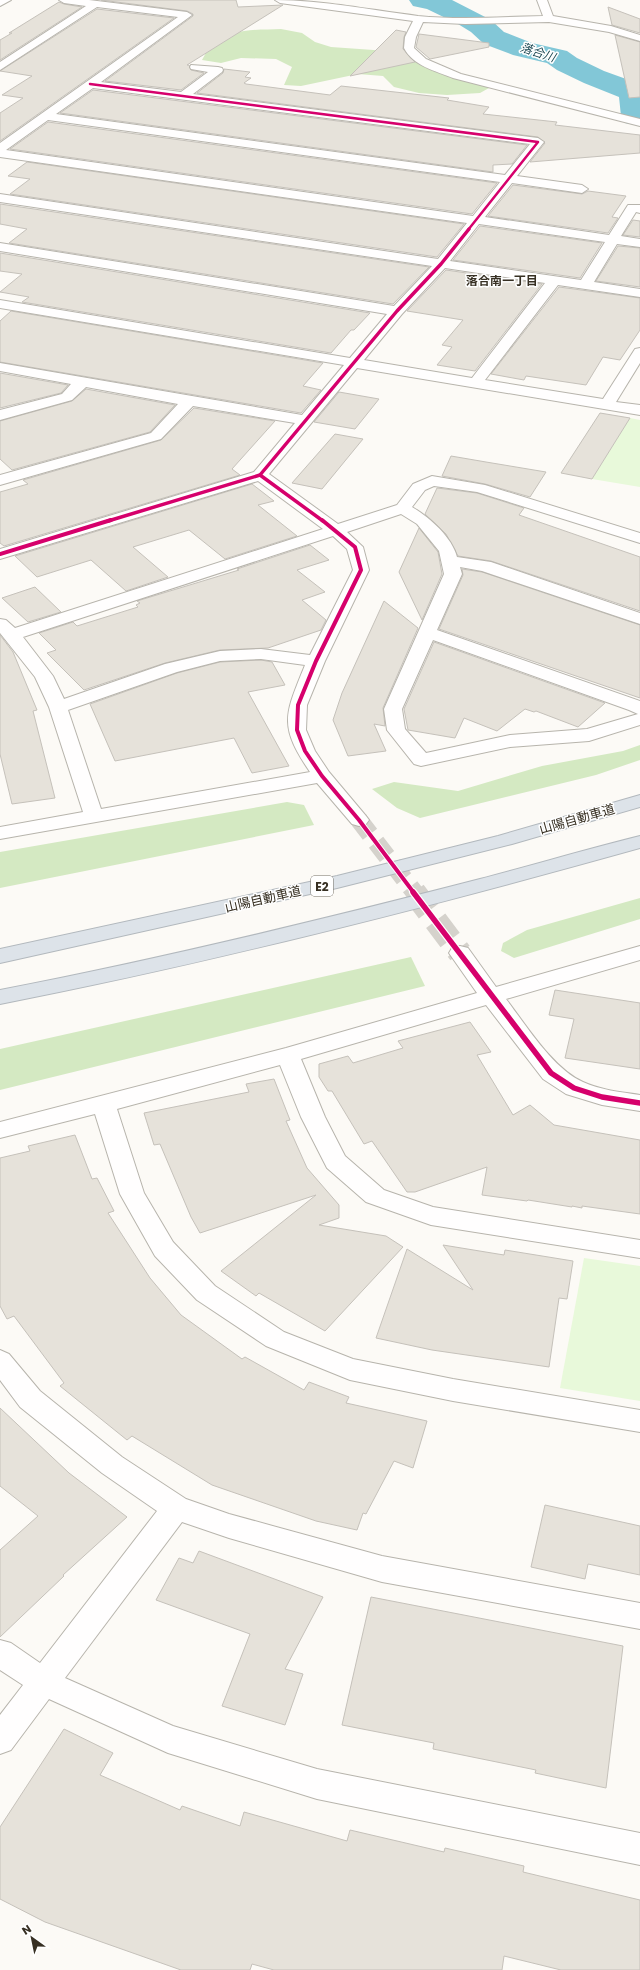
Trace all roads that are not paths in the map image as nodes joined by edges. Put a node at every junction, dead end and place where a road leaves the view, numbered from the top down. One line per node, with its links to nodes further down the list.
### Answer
1 (6, 0): 5 (street)
2 (68, 0): 6 (street)
3 (280, 0): 7 (street)
4 (542, 0): 8 (street)
5 (0, 3)
6 (95, 4): 10 (street); 12 (street)
7 (419, 19): 8 (street); 15 (street)
8 (548, 19): 9 (street)
9 (640, 38)
10 (0, 67)
11 (195, 67): 13 (street)
12 (90, 84): 13 (street); 14 (street)
13 (183, 96): 18 (street)
14 (45, 116): 16 (street); 18 (street)
15 (640, 123)
16 (0, 149)
17 (0, 153): 22 (street)
18 (509, 179): 19 (street); 22 (street)
19 (582, 189)
20 (0, 198): 26 (street)
21 (640, 209): 23 (street)
22 (477, 219): 23 (street); 26 (street)
23 (612, 239): 24 (street); 28 (street)
24 (640, 243)
25 (0, 247): 31 (street)
26 (441, 264): 27 (street); 31 (street)
27 (554, 281): 28 (street); 37 (street)
28 (585, 285): 29 (street)
29 (640, 293)
30 (0, 304): 33 (street)
31 (397, 311): 33 (street)
32 (640, 352): 35 (street)
33 (354, 364): 37 (street); 42 (street)
34 (0, 367): 36 (street)
35 (635, 367): 39 (street)
36 (82, 382): 38 (street); 41 (street)
37 (475, 383): 39 (street)
38 (189, 401): 42 (street); 44 (street)
39 (607, 404): 40 (street)
40 (640, 410)
41 (0, 415)
42 (306, 420): 43 (street)
43 (260, 476): 46 (street); 48 (street)
44 (0, 480)
45 (402, 508): 46 (street); 47 (street); 49 (street)
46 (334, 529): 51 (street); 53 (street)
47 (640, 538)
48 (0, 554)
49 (450, 561): 50 (street); 52 (street)
50 (640, 619)
51 (6, 629): 54 (street)
52 (427, 632): 55 (street); 56 (street)
53 (316, 661): 54 (street); 57 (street)
54 (58, 707): 59 (street)
55 (640, 709)
56 (640, 720)
57 (322, 776): 59 (street); 60 (street)
58 (640, 801): 64 (highway, 山陽自動車道 / E2)
59 (94, 817): 61 (street)
60 (359, 820)
61 (0, 833)
62 (640, 842): 66 (highway)
63 (460, 953): 67 (street)
64 (0, 956)
65 (637, 958): 67 (street)
66 (0, 997)
67 (492, 997): 68 (street); 69 (street)
68 (288, 1054): 70 (street); 72 (street)
69 (640, 1103)
70 (104, 1104): 71 (street); 74 (street)
71 (0, 1130)
72 (640, 1250)
73 (0, 1361): 75 (street)
74 (640, 1421)
75 (176, 1508): 76 (street); 78 (street)
76 (640, 1616)
77 (0, 1653): 78 (street)
78 (43, 1682): 79 (street); 80 (street)
79 (0, 1740)
80 (640, 1849)

